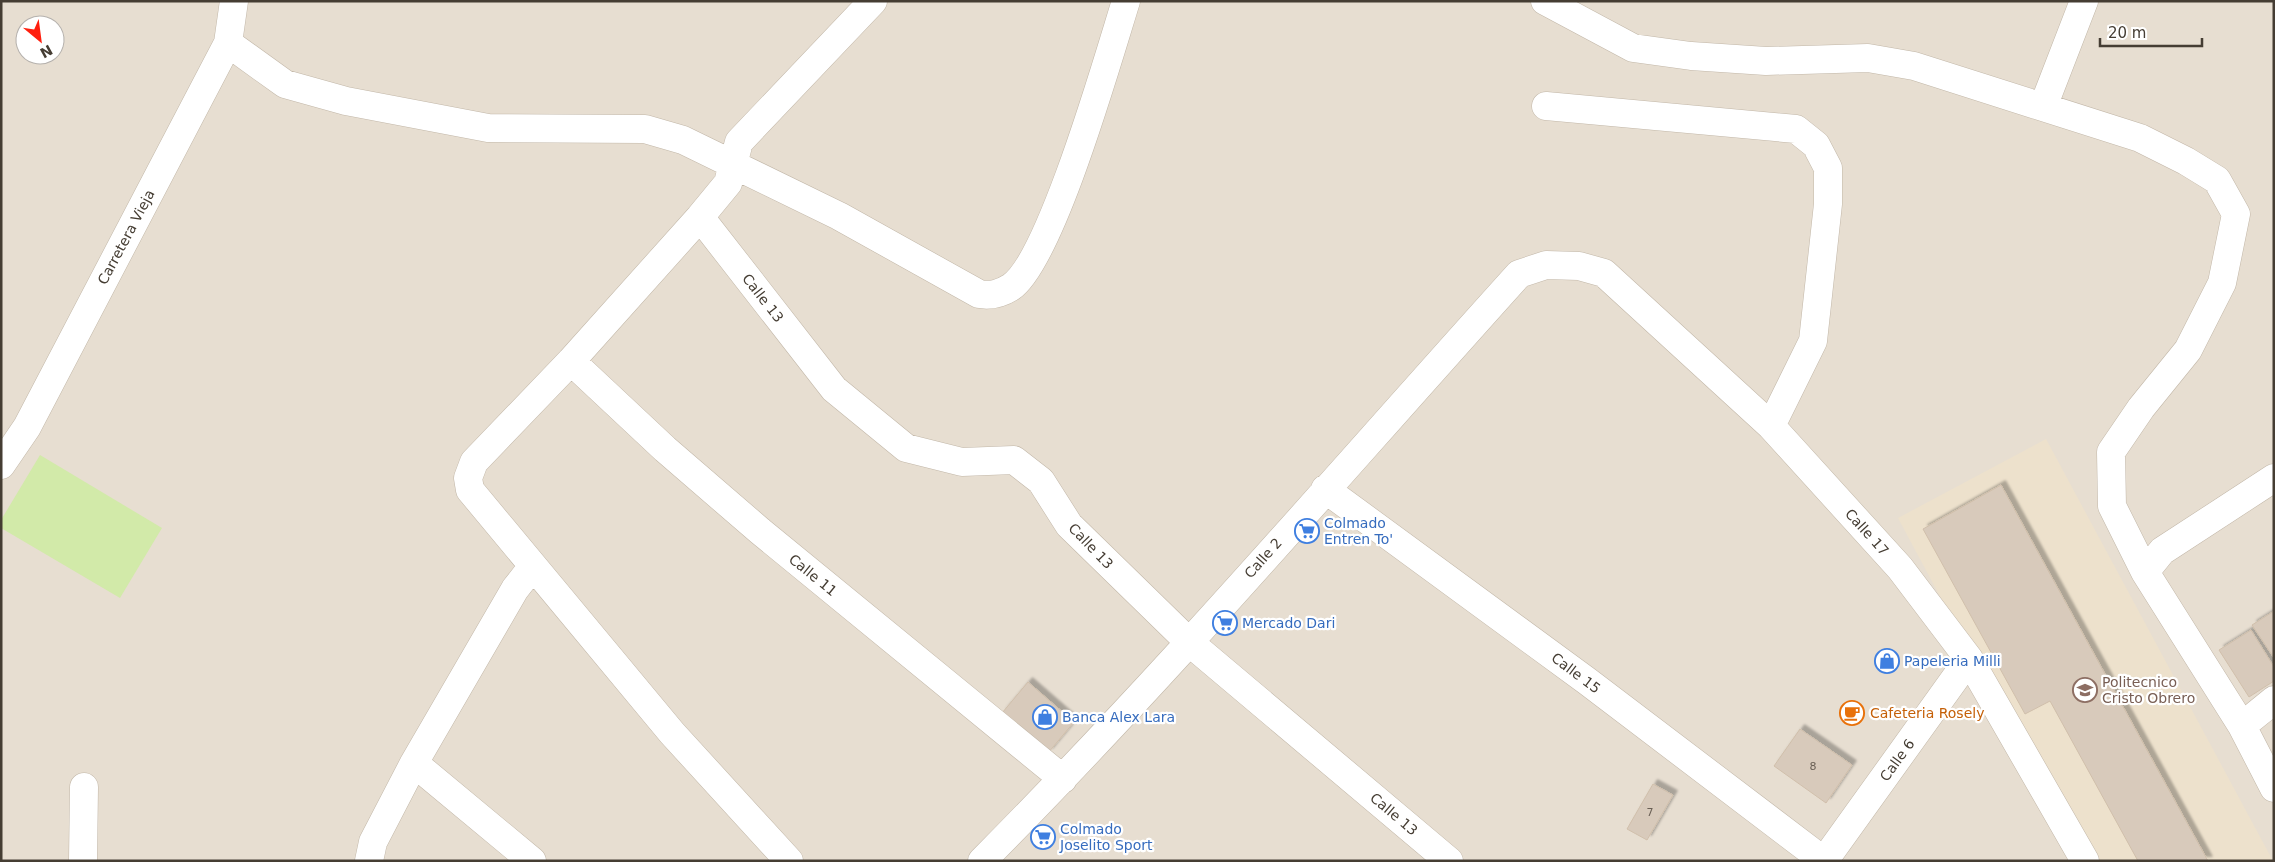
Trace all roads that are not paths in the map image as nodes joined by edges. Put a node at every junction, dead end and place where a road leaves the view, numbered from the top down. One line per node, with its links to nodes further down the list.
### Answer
1 (234, 1): 6 (street, Carretera Vieja)
2 (873, 1): 9 (street)
3 (1126, 1): 9 (street)
4 (1545, 1): 8 (street)
5 (2084, 1): 8 (street)
6 (228, 43): 9 (street); 14 (street, Carretera Vieja)
7 (1546, 106): 13 (street)
8 (2043, 107): 18 (street)
9 (733, 165): 10 (street)
10 (700, 217): 12 (street); 19 (street, Calle 13)
11 (1579, 266): 13 (street, Calle 17); 16 (street, Calle 2)
12 (571, 361): 17 (street); 24 (street, Calle 11)
13 (1771, 426): 20 (street, Calle 17)
14 (1, 465)
15 (2274, 478): 18 (street)
16 (1325, 489): 19 (street, Calle 2); 33 (street, Calle 15)
17 (533, 566): 23 (street); 30 (street)
18 (2145, 572): 22 (street)
19 (1188, 642): 24 (street, Calle 2); 32 (street, Calle 13)
20 (1969, 659): 33 (street, Calle 6); 34 (street, Calle 17)
21 (2274, 700): 22 (street)
22 (2242, 726): 26 (street)
23 (414, 763): 28 (street); 29 (street)
24 (1063, 779): 31 (street, Calle 2)
25 (84, 787): 27 (street)
26 (2274, 788)
27 (83, 861)
28 (369, 861)
29 (532, 861)
30 (790, 861)
31 (982, 861)
32 (1449, 861)
33 (1824, 861)
34 (2085, 861)

